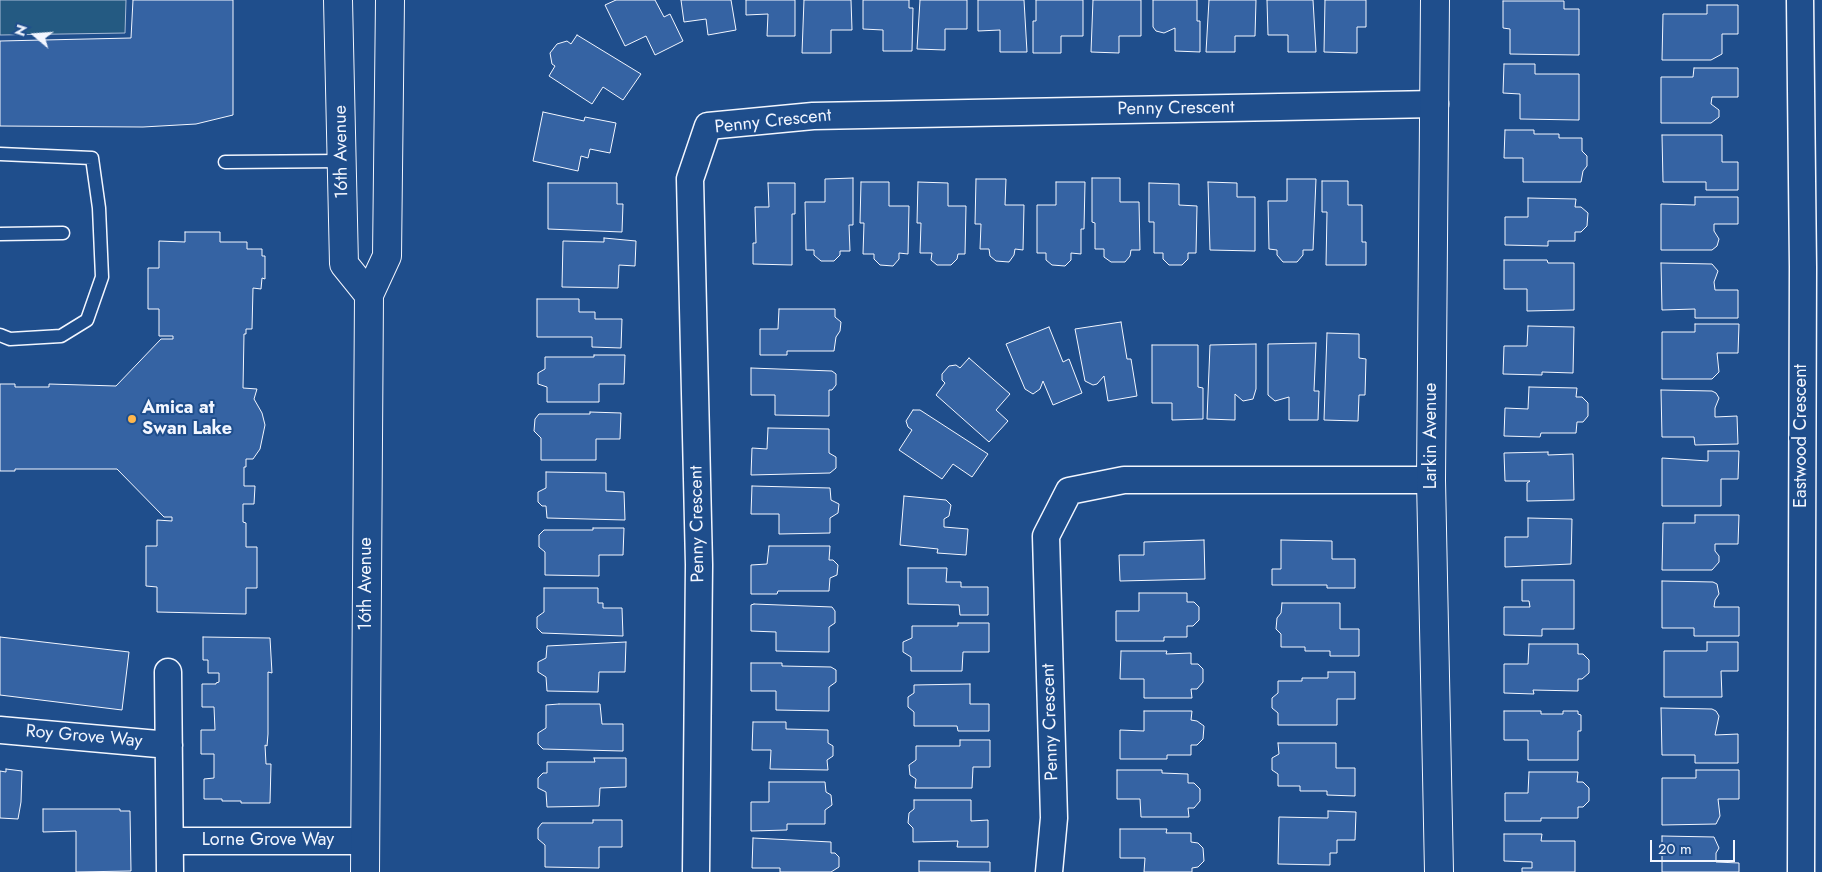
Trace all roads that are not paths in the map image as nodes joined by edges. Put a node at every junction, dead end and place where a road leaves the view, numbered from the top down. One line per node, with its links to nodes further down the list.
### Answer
1 (338, 0): 7 (main road, 16th Avenue)
2 (390, 0): 11 (main road, 16th Avenue)
3 (1435, 0): 5 (main road, Larkin Avenue)
4 (1800, 0): 24 (street, Eastwood Crescent)
5 (1435, 104): 13 (main road, Larkin Avenue); 21 (street, Penny Crescent)
6 (0, 154): 12 (lane)
7 (342, 161): 8 (lane); 11 (main road, 16th Avenue)
8 (225, 162)
9 (0, 234): 10 (lane)
10 (63, 234)
11 (369, 295): 17 (main road, 16th Avenue)
12 (0, 335)
13 (1431, 480): 22 (street, Penny Crescent); 23 (main road, Larkin Avenue)
14 (168, 672): 16 (street, Roy Grove Way)
15 (0, 730): 16 (street, Roy Grove Way)
16 (169, 745): 18 (street, Roy Grove Way)
17 (365, 841): 18 (street, Lorne Grove Way); 20 (main road, 16th Avenue)
18 (170, 842): 19 (street, Roy Grove Way)
19 (170, 872)
20 (365, 872)
21 (696, 872)
22 (1049, 872)
23 (1439, 872)
24 (1801, 872)

